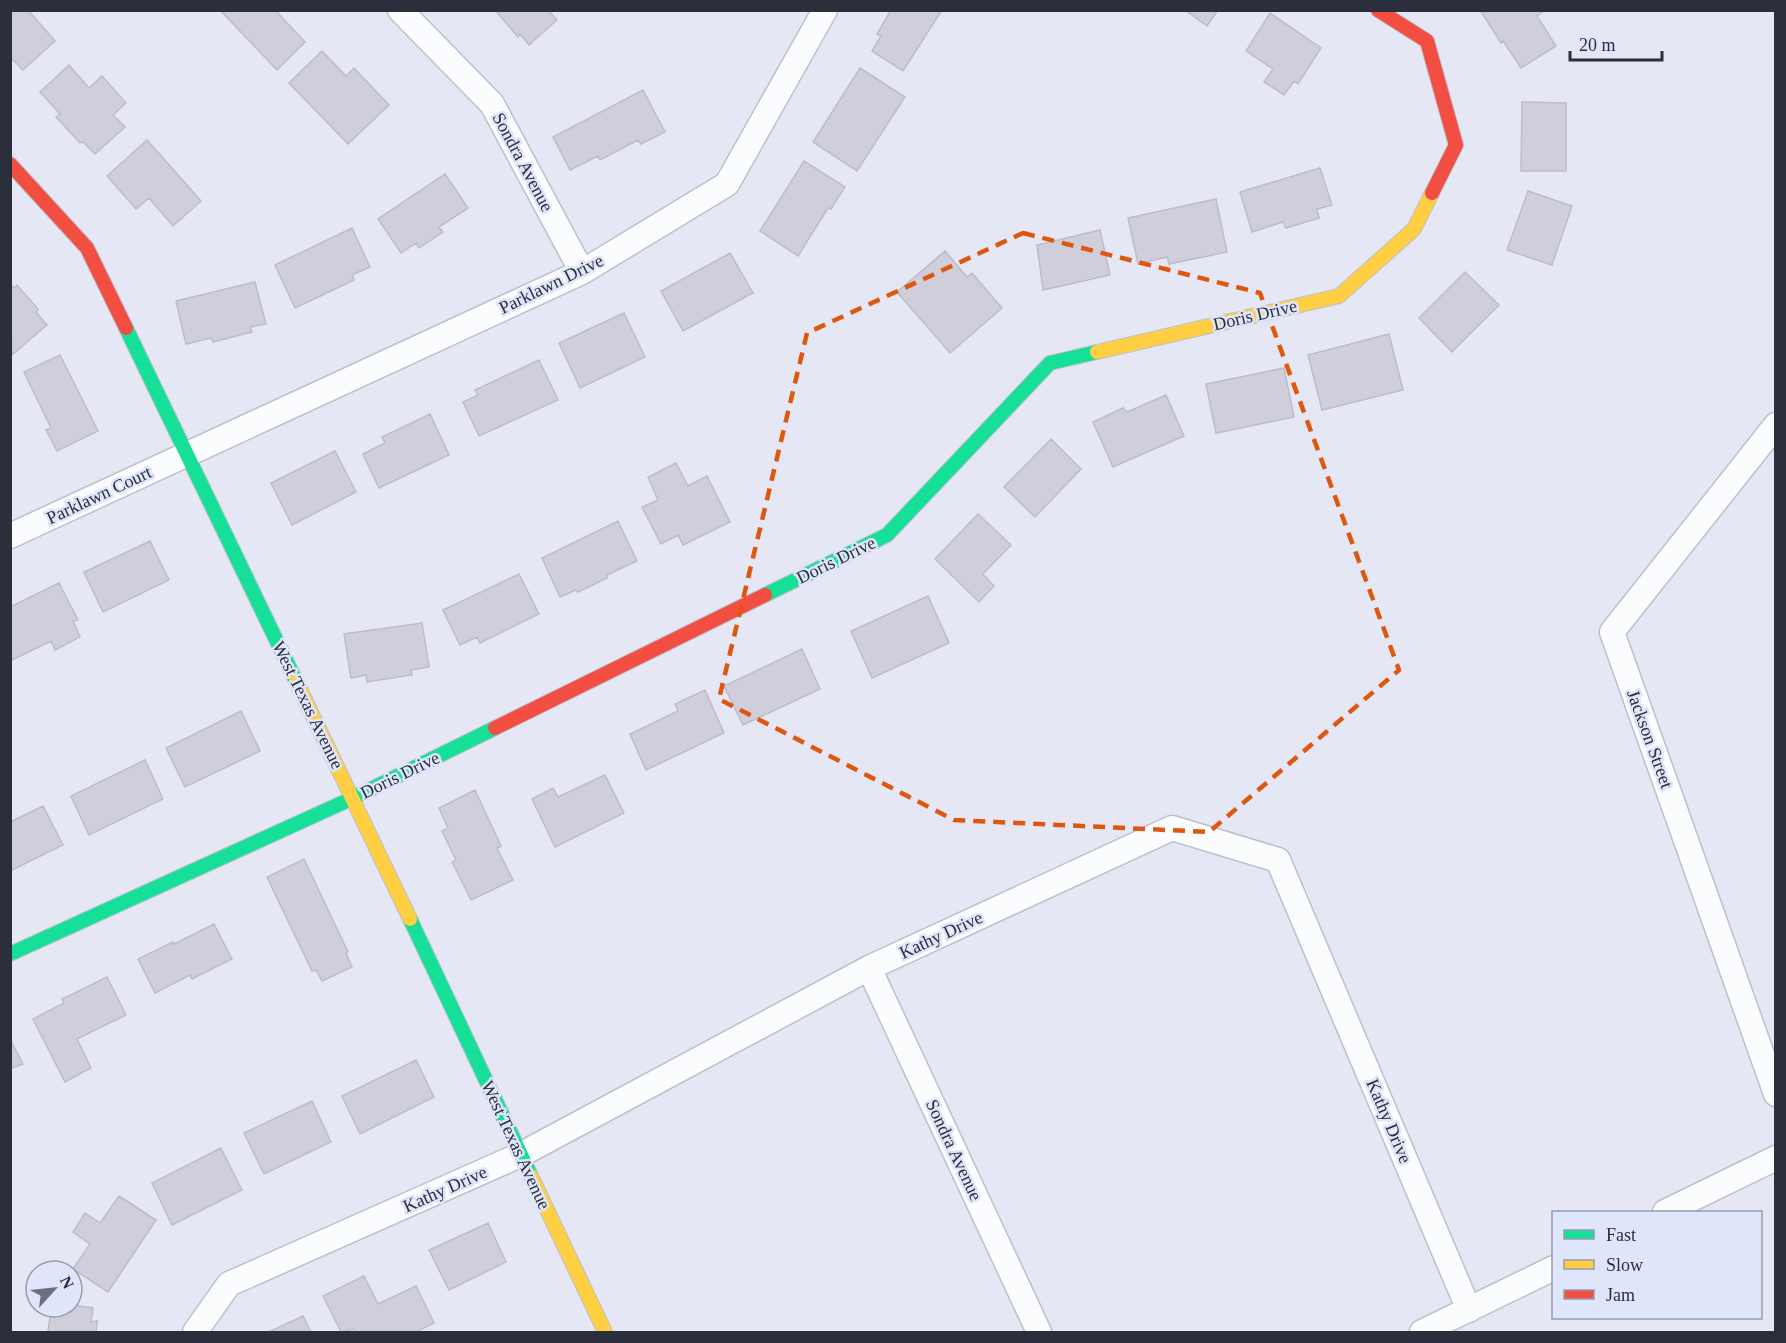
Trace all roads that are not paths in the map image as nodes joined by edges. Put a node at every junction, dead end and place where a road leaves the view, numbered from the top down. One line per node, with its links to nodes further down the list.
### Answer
1 (400, 10): 5 (street, Sondra Avenue)
2 (825, 10): 5 (street, Parklawn Drive)
3 (1378, 10): 9 (street, Doris Drive)
4 (10, 164): 7 (street, West Texas Avenue)
5 (582, 272): 7 (street, Parklawn Drive)
6 (1776, 425): 12 (street, Jackson Street)
7 (187, 454): 8 (street, Parklawn Court); 9 (street, West Texas Avenue)
8 (10, 536)
9 (353, 798): 10 (street, Doris Drive); 13 (street, West Texas Avenue)
10 (10, 954)
11 (869, 968): 13 (street, Kathy Drive); 17 (street, Kathy Drive); 20 (street, Sondra Avenue)
12 (1776, 1094)
13 (520, 1155): 18 (street, Kathy Drive); 19 (street, West Texas Avenue)
14 (1776, 1158): 15 (street)
15 (1667, 1211)
16 (1552, 1269): 17 (street)
17 (1469, 1310): 21 (street)
18 (195, 1332)
19 (605, 1332)
20 (1039, 1332)
21 (1422, 1332)

